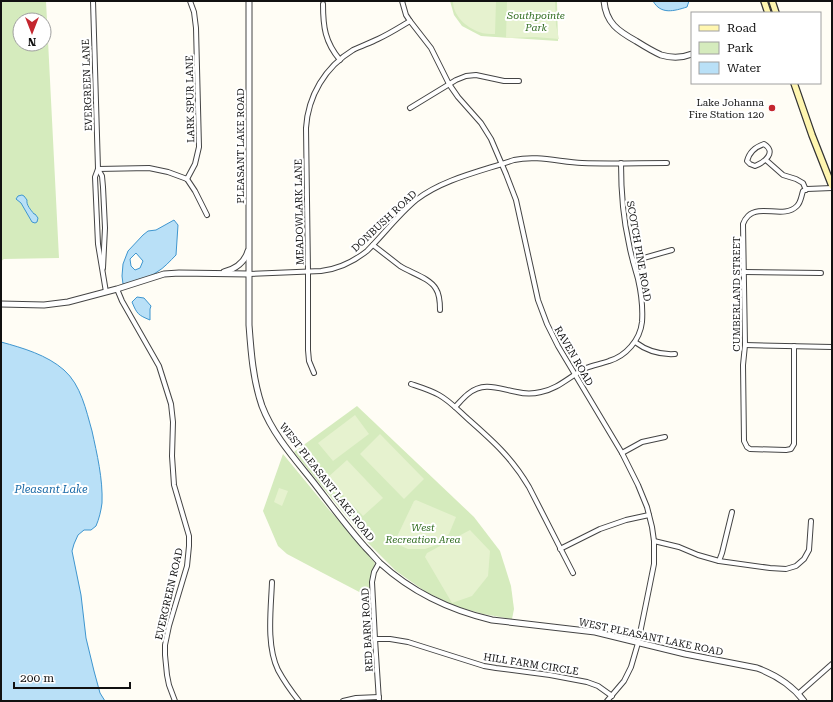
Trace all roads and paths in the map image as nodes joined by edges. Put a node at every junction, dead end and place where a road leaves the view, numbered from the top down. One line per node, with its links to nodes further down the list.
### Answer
1 (93, 1): 22 (street, EVERGREEN LANE)
2 (190, 1): 23 (street, LARK SPUR LANE)
3 (249, 1): 27 (street, PLEASANT LAKE ROAD)
4 (402, 1): 11 (street, RAVEN ROAD)
5 (604, 1): 12 (street)
6 (764, 1): 9 (main road)
7 (772, 1): 10 (main road)
8 (323, 4): 13 (street)
9 (768, 12)
10 (776, 12)
11 (410, 21): 13 (street, MEADOWLARK LANE); 15 (street, RAVEN ROAD)
12 (691, 54)
13 (340, 60): 32 (street, MEADOWLARK LANE)
14 (519, 81): 15 (street)
15 (449, 84): 17 (street); 21 (street, RAVEN ROAD)
16 (794, 84): 24 (main road)
17 (410, 108)
18 (766, 160): 18 (street); 25 (street)
19 (621, 163): 20 (street); 21 (street); 30 (street, SCOTCH PINE ROAD)
20 (666, 163)
21 (502, 164): 28 (street, DONBUSH ROAD); 48 (street, RAVEN ROAD)
22 (98, 169): 23 (street); 31 (street, EVERGREEN LANE); 31 (street, EVERGREEN LANE)
23 (187, 179): 26 (street)
24 (832, 187): 25 (street)
25 (806, 190): 33 (street, CUMBERLAND STREET)
26 (207, 215)
27 (250, 244): 35 (street); 36 (street, PLEASANT LAKE ROAD)
28 (374, 245): 32 (street, DONBUSH ROAD); 41 (street)
29 (672, 250): 30 (street)
30 (633, 261): 42 (street, SCOTCH PINE ROAD)
31 (103, 272): 39 (street, EVERGREEN LANE)
32 (308, 272): 36 (street, DONBUSH ROAD); 47 (street, MEADOWLARK LANE)
33 (744, 272): 34 (street); 43 (street, CUMBERLAND STREET)
34 (821, 273)
35 (218, 274): 36 (street); 37 (street)
36 (249, 274): 38 (street, PLEASANT LAKE ROAD)
37 (117, 289): 39 (street); 68 (street, EVERGREEN ROAD)
38 (249, 291): 59 (street, WEST PLEASANT LAKE ROAD)
39 (106, 292): 40 (street)
40 (1, 304)
41 (440, 310)
42 (635, 342): 46 (street); 48 (street)
43 (745, 345): 44 (street); 44 (street, CUMBERLAND STREET)
44 (794, 346): 45 (street)
45 (832, 347)
46 (675, 354)
47 (314, 373)
48 (575, 375): 50 (street); 52 (street, RAVEN ROAD)
49 (411, 384): 50 (street)
50 (455, 407): 57 (street)
51 (665, 437): 52 (street)
52 (622, 453): 54 (street, RAVEN ROAD)
53 (732, 512): 58 (street)
54 (649, 515): 56 (street, RAVEN ROAD); 57 (street)
55 (811, 521): 58 (street)
56 (654, 541): 58 (street); 63 (street, RAVEN ROAD)
57 (560, 548): 60 (street)
58 (719, 561)
59 (380, 563): 62 (street, RED BARN ROAD); 63 (street, WEST PLEASANT LAKE ROAD)
60 (573, 573)
61 (272, 582): 69 (street)
62 (374, 639): 66 (street, HILL FARM CIRCLE); 67 (street, RED BARN ROAD)
63 (638, 643): 65 (street, WEST PLEASANT LAKE ROAD); 66 (street)
64 (832, 664): 65 (street)
65 (798, 694): 72 (street, WEST PLEASANT LAKE ROAD)
66 (612, 696): 71 (street)
67 (379, 699): 70 (street)
68 (175, 701)
69 (299, 701)
70 (343, 701)
71 (607, 701)
72 (804, 701)

